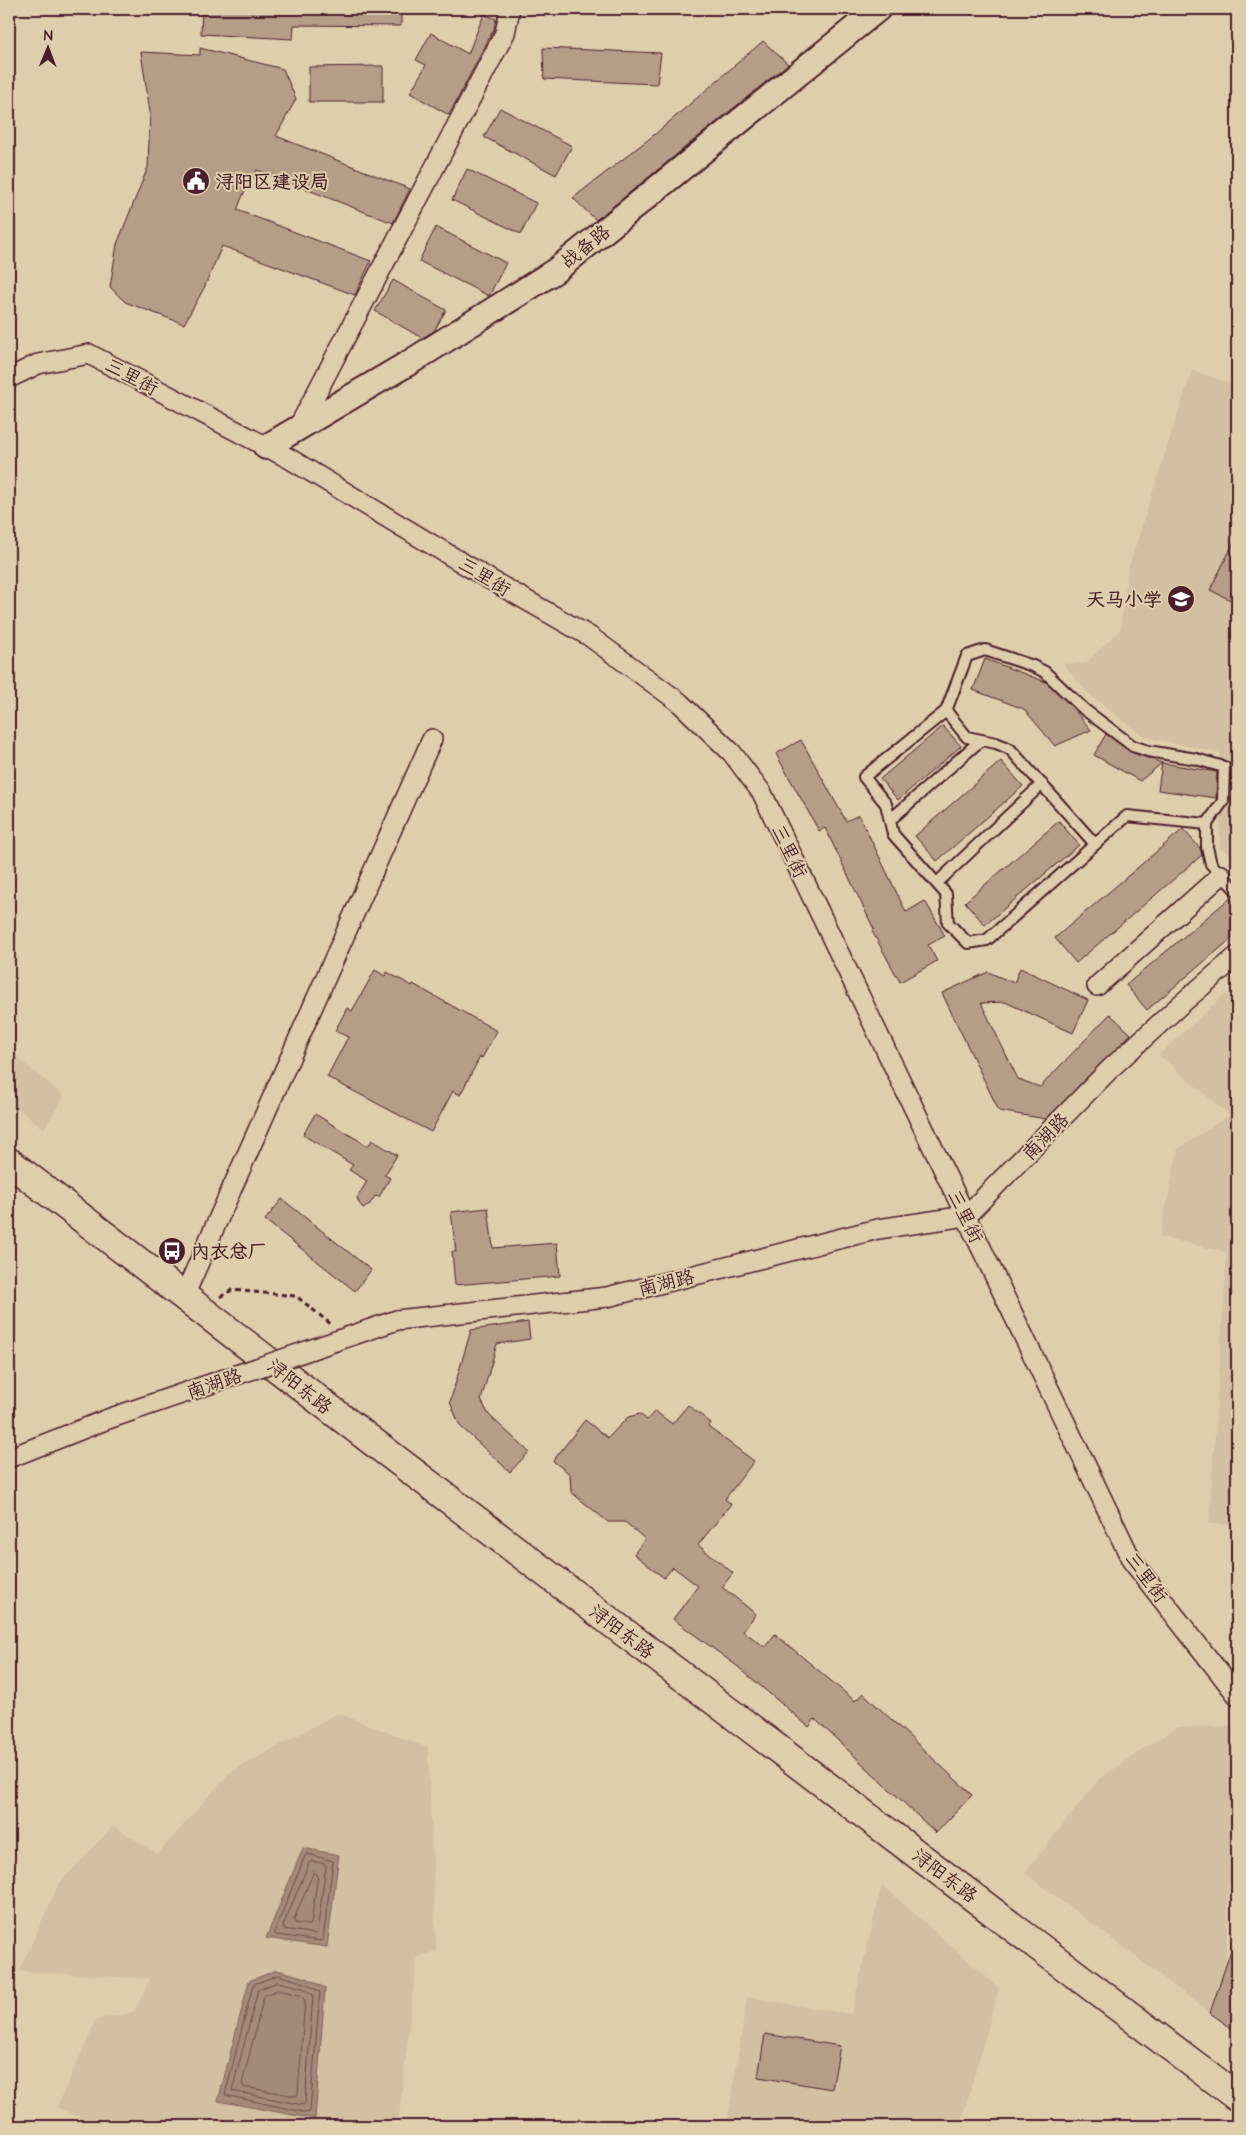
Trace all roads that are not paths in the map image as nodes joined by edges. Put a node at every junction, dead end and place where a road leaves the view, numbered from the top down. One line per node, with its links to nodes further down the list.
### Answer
1 (510, 9): 4 (street)
2 (878, 9): 4 (street, 战备路)
3 (9, 378): 5 (street, 三里街)
4 (298, 428): 5 (street, 战备路)
5 (266, 447): 19 (street, 三里街)
6 (946, 711): 8 (lane); 10 (lane); 11 (lane)
7 (432, 739): 20 (street)
8 (981, 740): 9 (lane); 10 (lane)
9 (1042, 784): 12 (lane); 14 (lane)
10 (890, 820): 14 (lane)
11 (1207, 824): 12 (lane); 13 (lane)
12 (1095, 844): 14 (lane)
13 (1221, 875): 15 (lane); 17 (street)
14 (937, 883)
15 (1237, 891)
16 (1237, 956): 19 (street, 南湖路)
17 (1098, 986)
18 (9, 1162): 20 (main road, 浔阳东路)
19 (966, 1216): 21 (street, 南湖路, bridge); 22 (street, 三里街)
20 (192, 1303): 23 (main road, 浔阳东路)
21 (9, 1458)
22 (1237, 1695)
23 (1237, 2097)

